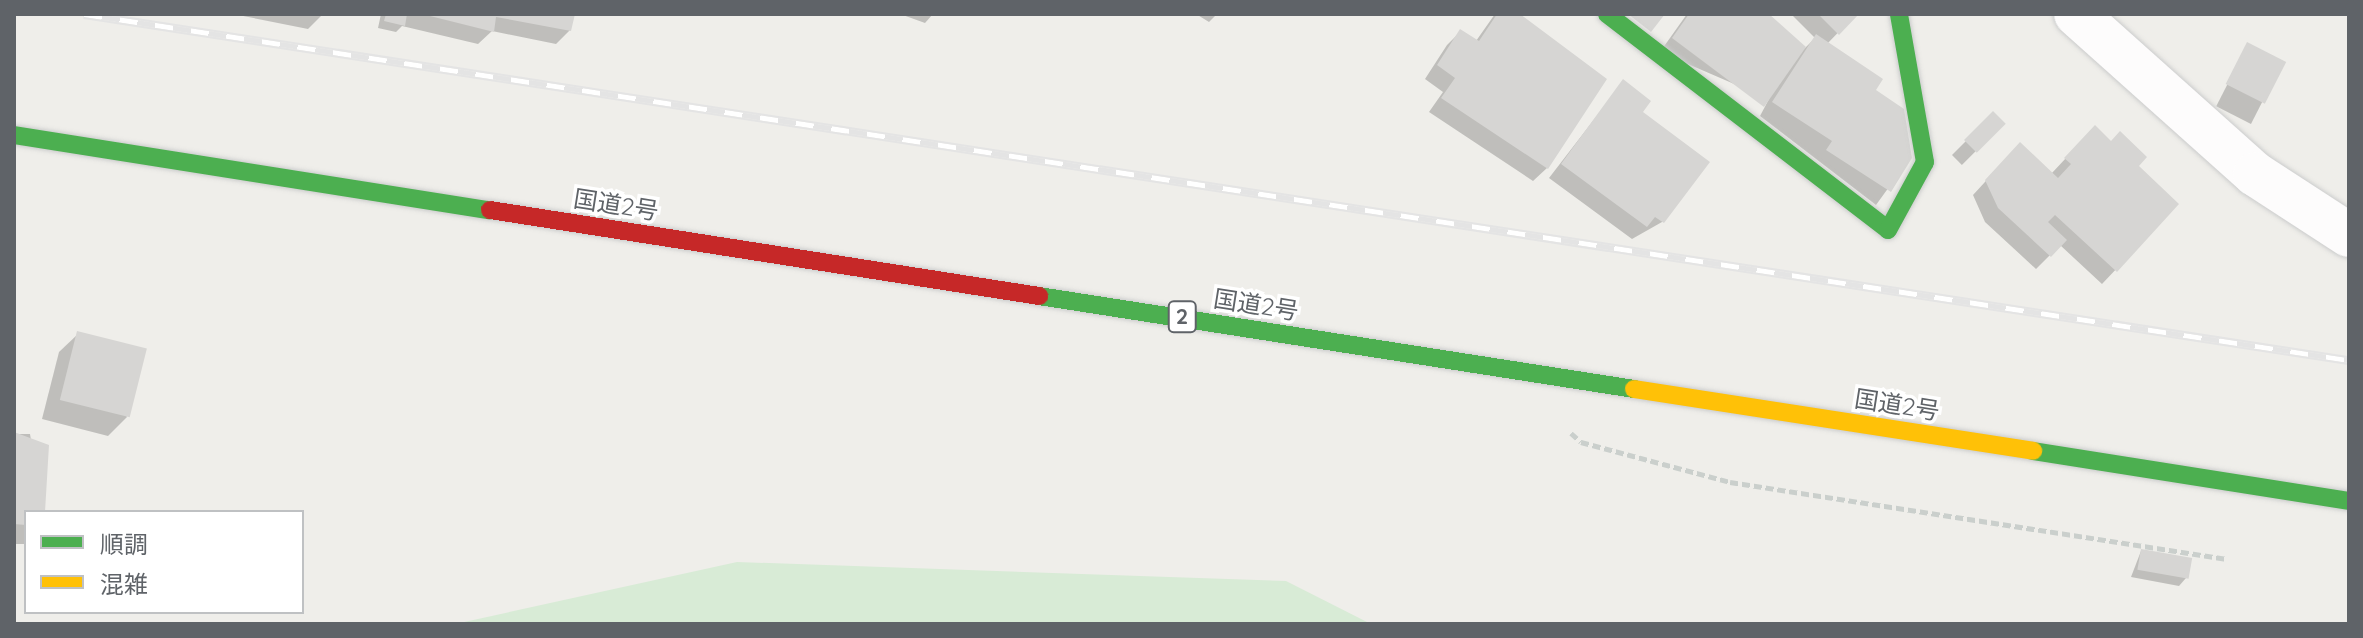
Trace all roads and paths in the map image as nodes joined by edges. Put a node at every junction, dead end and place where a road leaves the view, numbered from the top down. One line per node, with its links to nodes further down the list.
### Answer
1 (1607, 14): 2 (main road)
2 (1899, 14)
3 (2076, 14): 5 (street)
4 (14, 135): 7 (main road, 国道2号 / 2)
5 (2349, 235)
6 (1558, 422): 8 (path)
7 (2349, 501)
8 (2227, 559)

